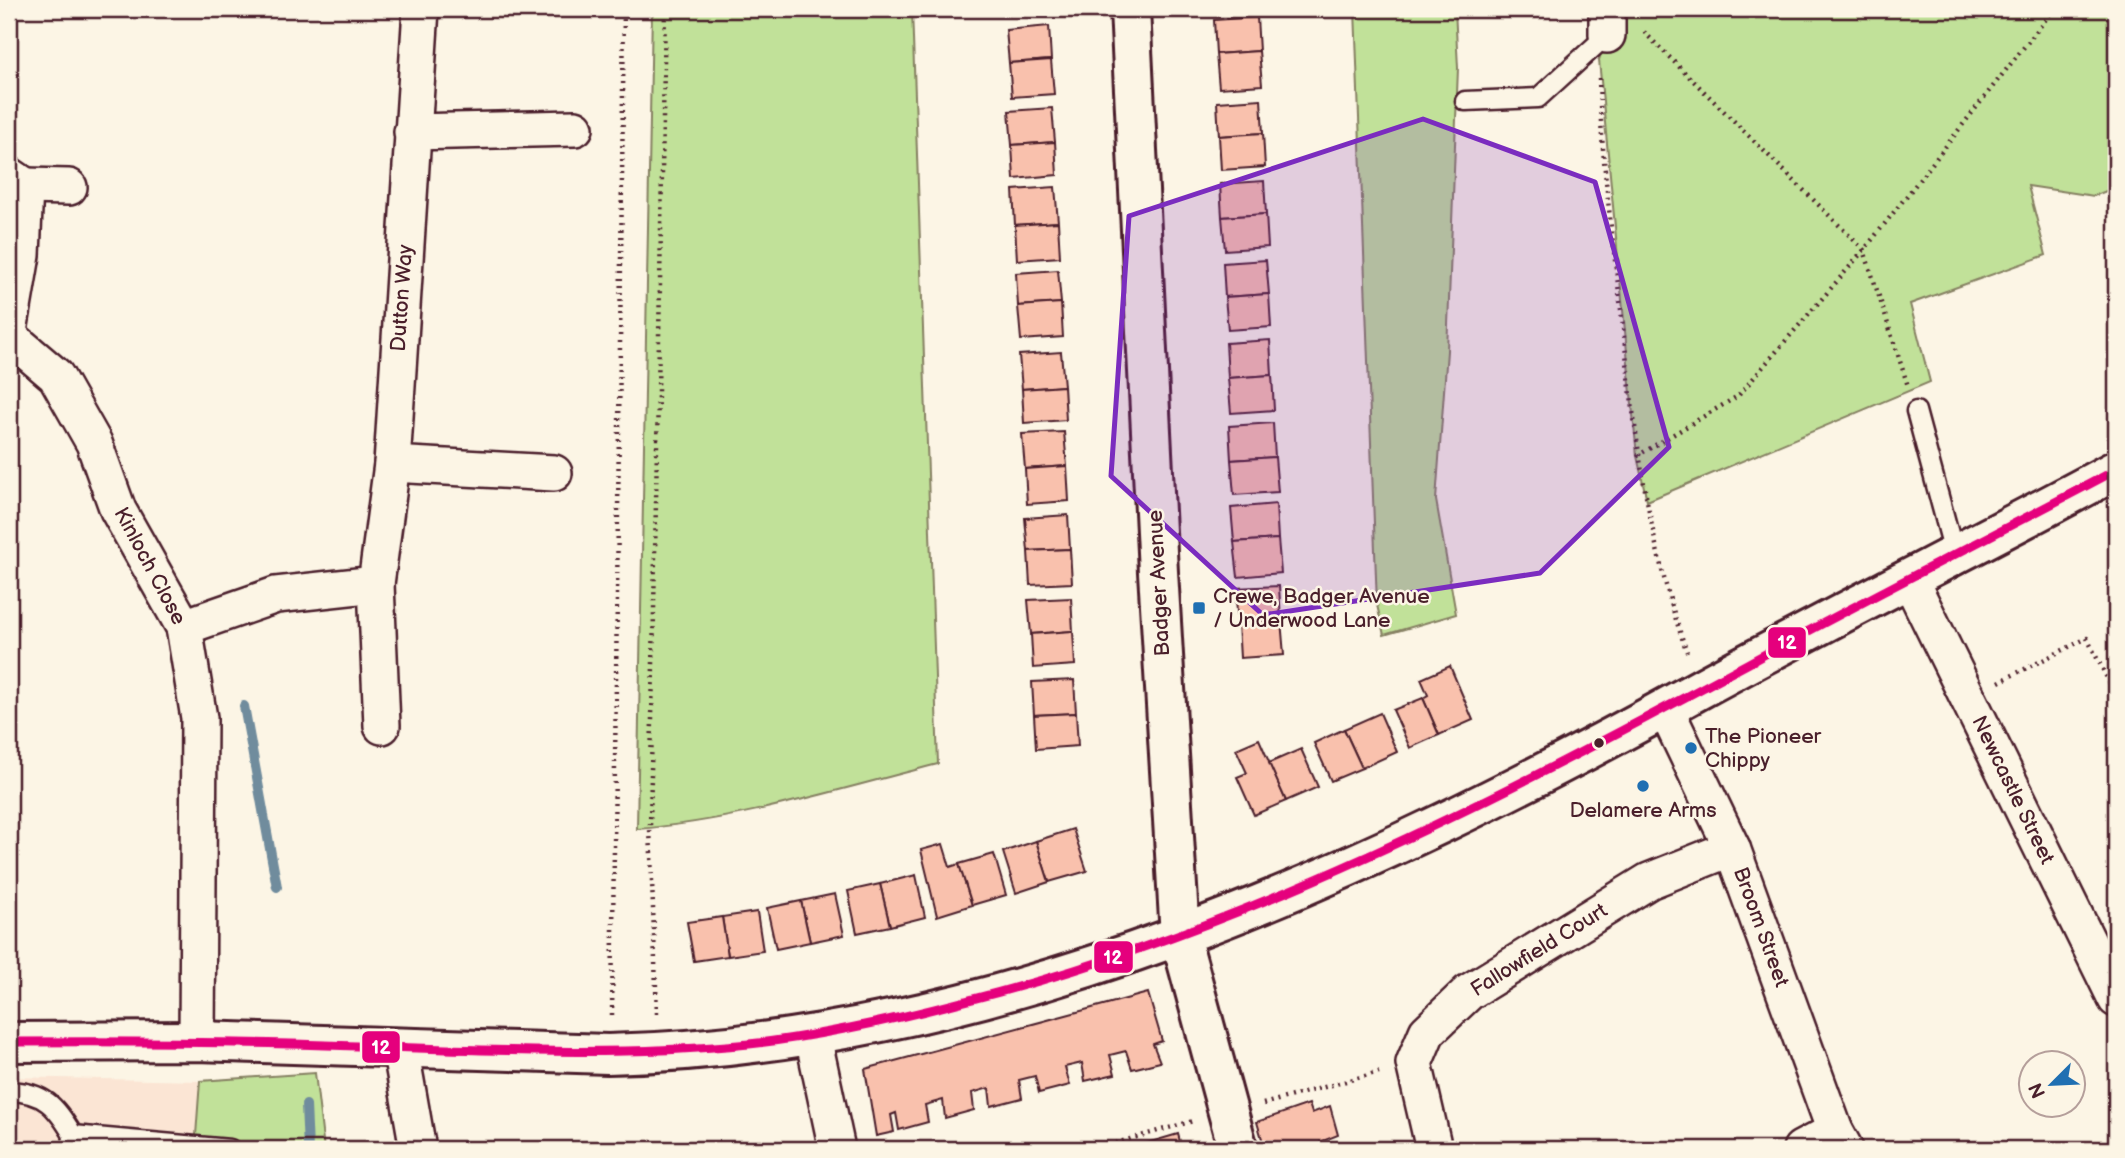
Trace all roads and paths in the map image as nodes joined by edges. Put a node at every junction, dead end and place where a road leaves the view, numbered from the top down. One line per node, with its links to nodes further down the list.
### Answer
1 (421, 9): 11 (street, Dutton Way)
2 (624, 9): 38 (path)
3 (665, 9): 37 (path)
4 (1130, 9): 31 (street, Badger Avenue)
5 (2054, 9): 14 (path)
6 (2114, 9): 7 (path)
7 (2116, 17)
8 (1618, 24): 9 (lane); 14 (path); 17 (path)
9 (1465, 101)
10 (575, 128): 11 (street)
11 (412, 132): 18 (street, Dutton Way)
12 (17, 181): 13 (street, Kinloch Close); 15 (street, Kinloch Close)
13 (69, 187)
14 (1864, 250): 16 (path); 17 (path)
15 (9, 333): 24 (street, Kinloch Close)
16 (1916, 411): 21 (lane)
17 (1637, 456): 25 (path)
18 (392, 464): 20 (street); 23 (street, Dutton Way)
19 (2116, 470): 21 (street)
20 (554, 473)
21 (1955, 556): 22 (street)
22 (1910, 580): 25 (street); 27 (street, Newcastle Street)
23 (376, 584): 24 (street); 29 (street, Dutton Way)
24 (184, 627): 34 (street, Kinloch Close)
25 (1700, 689): 28 (street)
26 (2116, 696): 27 (path)
27 (1968, 698): 32 (street, Newcastle Street)
28 (1666, 710): 30 (street, Broom Street); 31 (street)
29 (382, 726)
30 (1732, 848): 39 (street, Fallowfield Court); 42 (street, Broom Street)
31 (1180, 936): 33 (street); 41 (street, Badger Avenue)
32 (2116, 999)
33 (813, 1037): 37 (street); 46 (street)
34 (197, 1041): 35 (street); 36 (street)
35 (9, 1042)
36 (400, 1047): 38 (street); 45 (street)
37 (658, 1053): 38 (street)
38 (608, 1054)
39 (1414, 1063): 41 (path); 49 (street)
40 (9, 1091): 43 (lane)
41 (1228, 1113): 47 (path); 48 (street, Badger Avenue)
42 (1840, 1140): 50 (street)
43 (73, 1142): 44 (lane)
44 (230, 1149)
45 (418, 1149)
46 (837, 1149)
47 (1095, 1149)
48 (1238, 1149)
49 (1434, 1149)
50 (1801, 1149)

